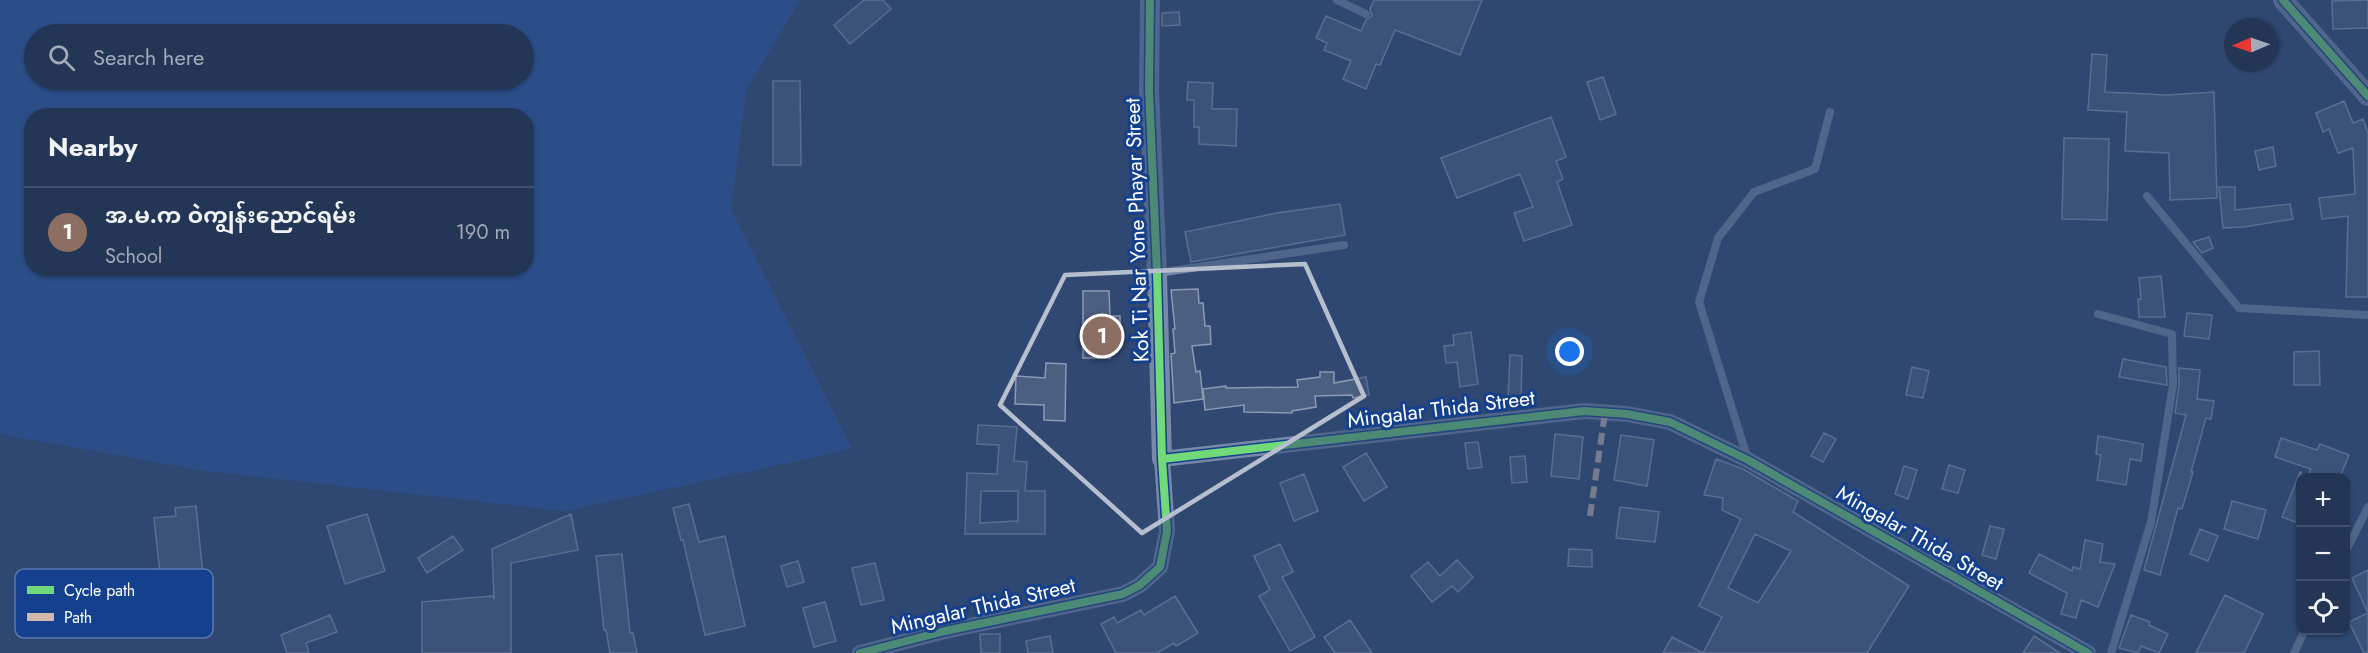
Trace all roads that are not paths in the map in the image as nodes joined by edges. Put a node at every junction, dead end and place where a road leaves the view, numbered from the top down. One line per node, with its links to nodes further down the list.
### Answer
1 (1150, 0): 9 (street, Kok Ti Nar Yone Phayar Street)
2 (1337, 0): 4 (lane)
3 (2283, 0): 5 (street)
4 (1366, 14)
5 (2368, 96)
6 (1830, 112): 13 (lane)
7 (2147, 196): 11 (lane)
8 (1344, 245): 9 (lane)
9 (1157, 273): 12 (street, Kok Ti Nar Yone Phayar Street)
10 (2098, 314): 19 (lane)
11 (2368, 315)
12 (1162, 459): 13 (street, Mingalar Thida Street); 17 (street, Mingalar Thida Street)
13 (1748, 460): 18 (street, Mingalar Thida Street)
14 (2368, 507): 15 (lane)
15 (2350, 543)
16 (2303, 635): 20 (lane)
17 (860, 653)
18 (2088, 653)
19 (2111, 653)
20 (2294, 653)

